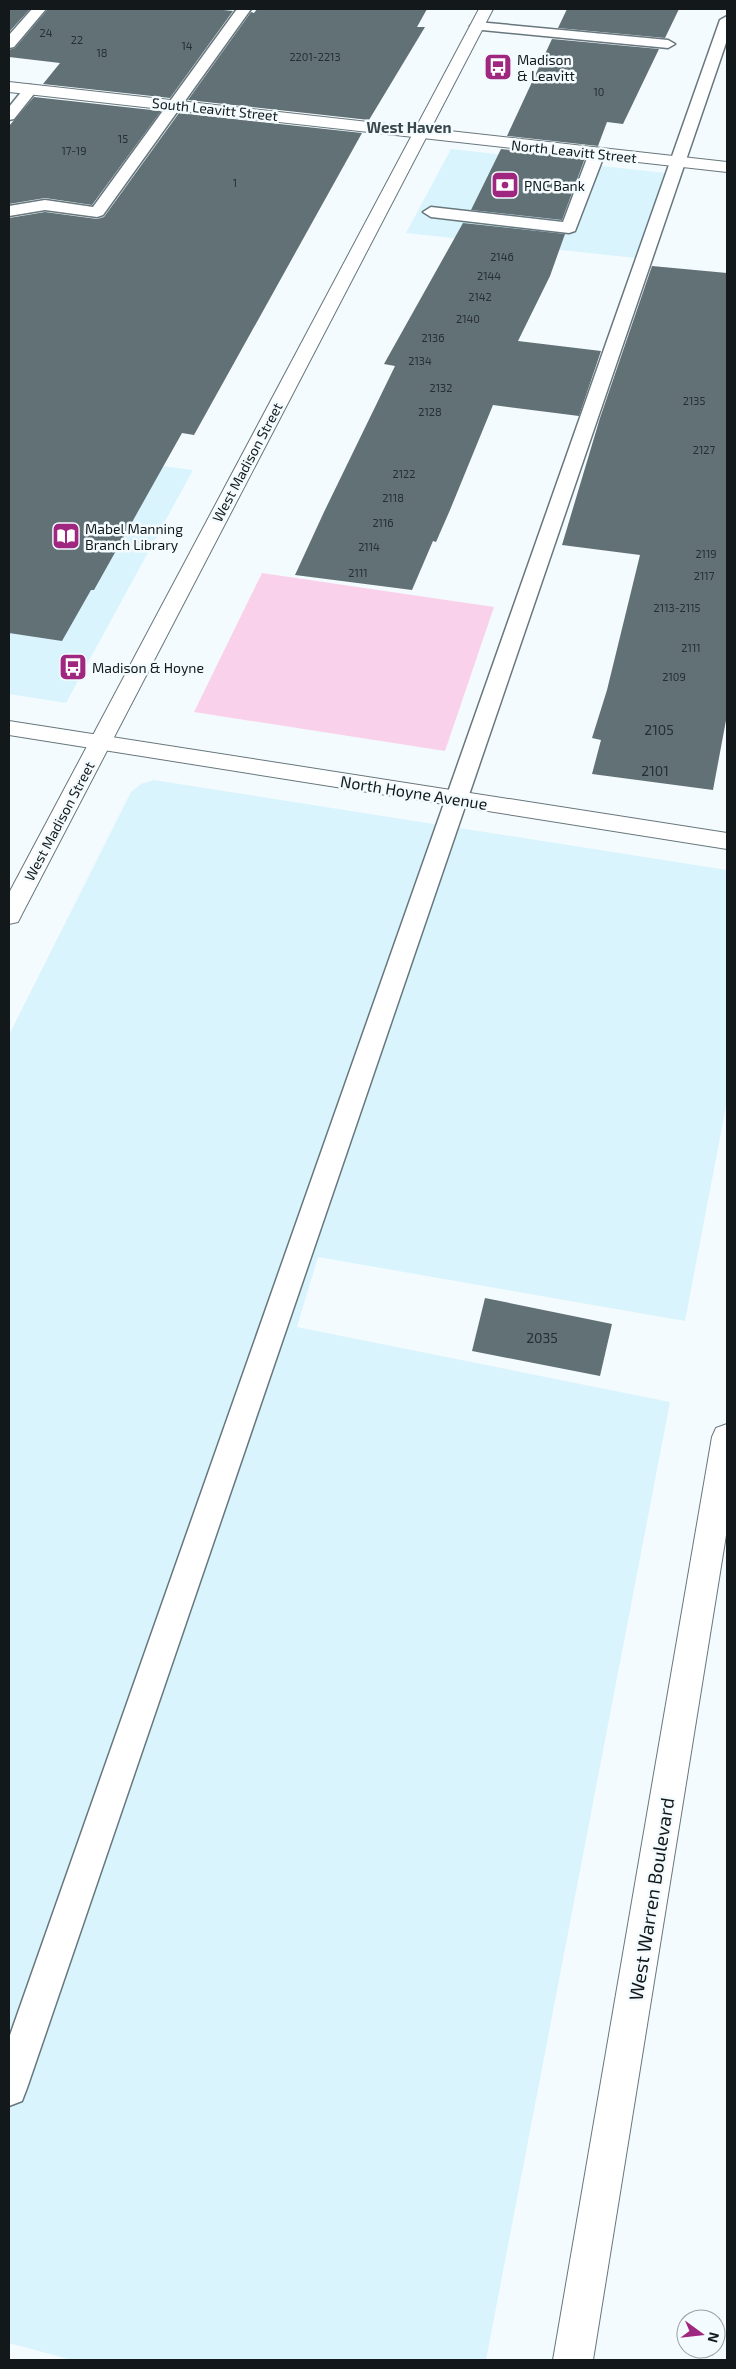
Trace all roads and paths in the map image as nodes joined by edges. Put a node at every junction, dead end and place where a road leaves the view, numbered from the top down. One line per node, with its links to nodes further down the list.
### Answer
1 (39, 9): 5 (lane)
2 (244, 9): 9 (lane)
3 (482, 17): 6 (lane); 11 (street, West Madison Street)
4 (727, 20): 13 (lane)
5 (9, 44)
6 (668, 44)
7 (9, 87): 8 (street, South Leavitt Street)
8 (31, 89): 9 (street, South Leavitt Street); 10 (lane)
9 (174, 104): 11 (street, South Leavitt Street); 16 (lane)
10 (9, 116)
11 (421, 133): 12 (street, North Leavitt Street); 18 (street, West Madison Street)
12 (597, 153): 13 (street, North Leavitt Street); 15 (lane)
13 (678, 162): 14 (street, North Leavitt Street); 19 (lane)
14 (727, 167)
15 (431, 212)
16 (11, 214)
17 (9, 728): 18 (street, North Hoyne Avenue)
18 (100, 743): 19 (street, North Hoyne Avenue); 21 (street, West Madison Street)
19 (456, 799): 20 (street, North Hoyne Avenue); 23 (lane)
20 (727, 841)
21 (9, 916)
22 (727, 1437): 24 (street, West Warren Boulevard)
23 (9, 2088)
24 (573, 2360)

